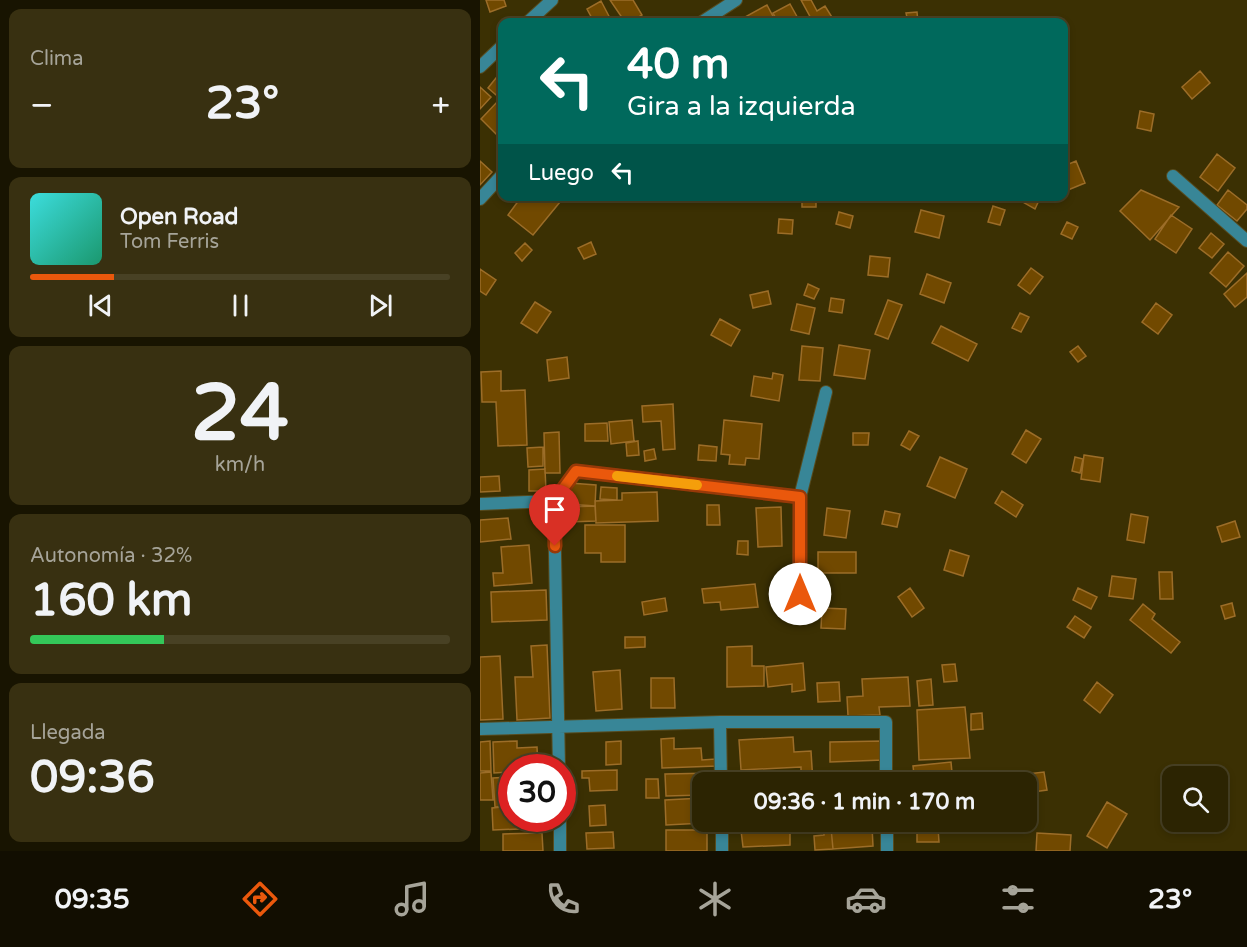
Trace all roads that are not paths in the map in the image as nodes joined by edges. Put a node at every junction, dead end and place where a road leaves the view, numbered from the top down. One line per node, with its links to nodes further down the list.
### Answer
1 (552, 0): 3 (street)
2 (736, 0): 4 (street)
3 (532, 18)
4 (708, 18)
5 (498, 50): 6 (street)
6 (480, 68)
7 (1173, 176): 10 (street)
8 (498, 179): 9 (street)
9 (480, 199)
10 (1247, 241)
11 (826, 393): 12 (street)
12 (800, 497): 13 (street); 15 (street)
13 (554, 501): 14 (street); 17 (street)
14 (480, 504)
15 (800, 594)
16 (720, 722): 17 (street); 20 (street); 21 (street)
17 (559, 726): 18 (street); 19 (street)
18 (480, 729)
19 (559, 754)
20 (721, 772)
21 (886, 772)
22 (560, 832): 25 (street)
23 (722, 832): 26 (street)
24 (887, 832): 27 (street)
25 (560, 851)
26 (722, 851)
27 (887, 851)

